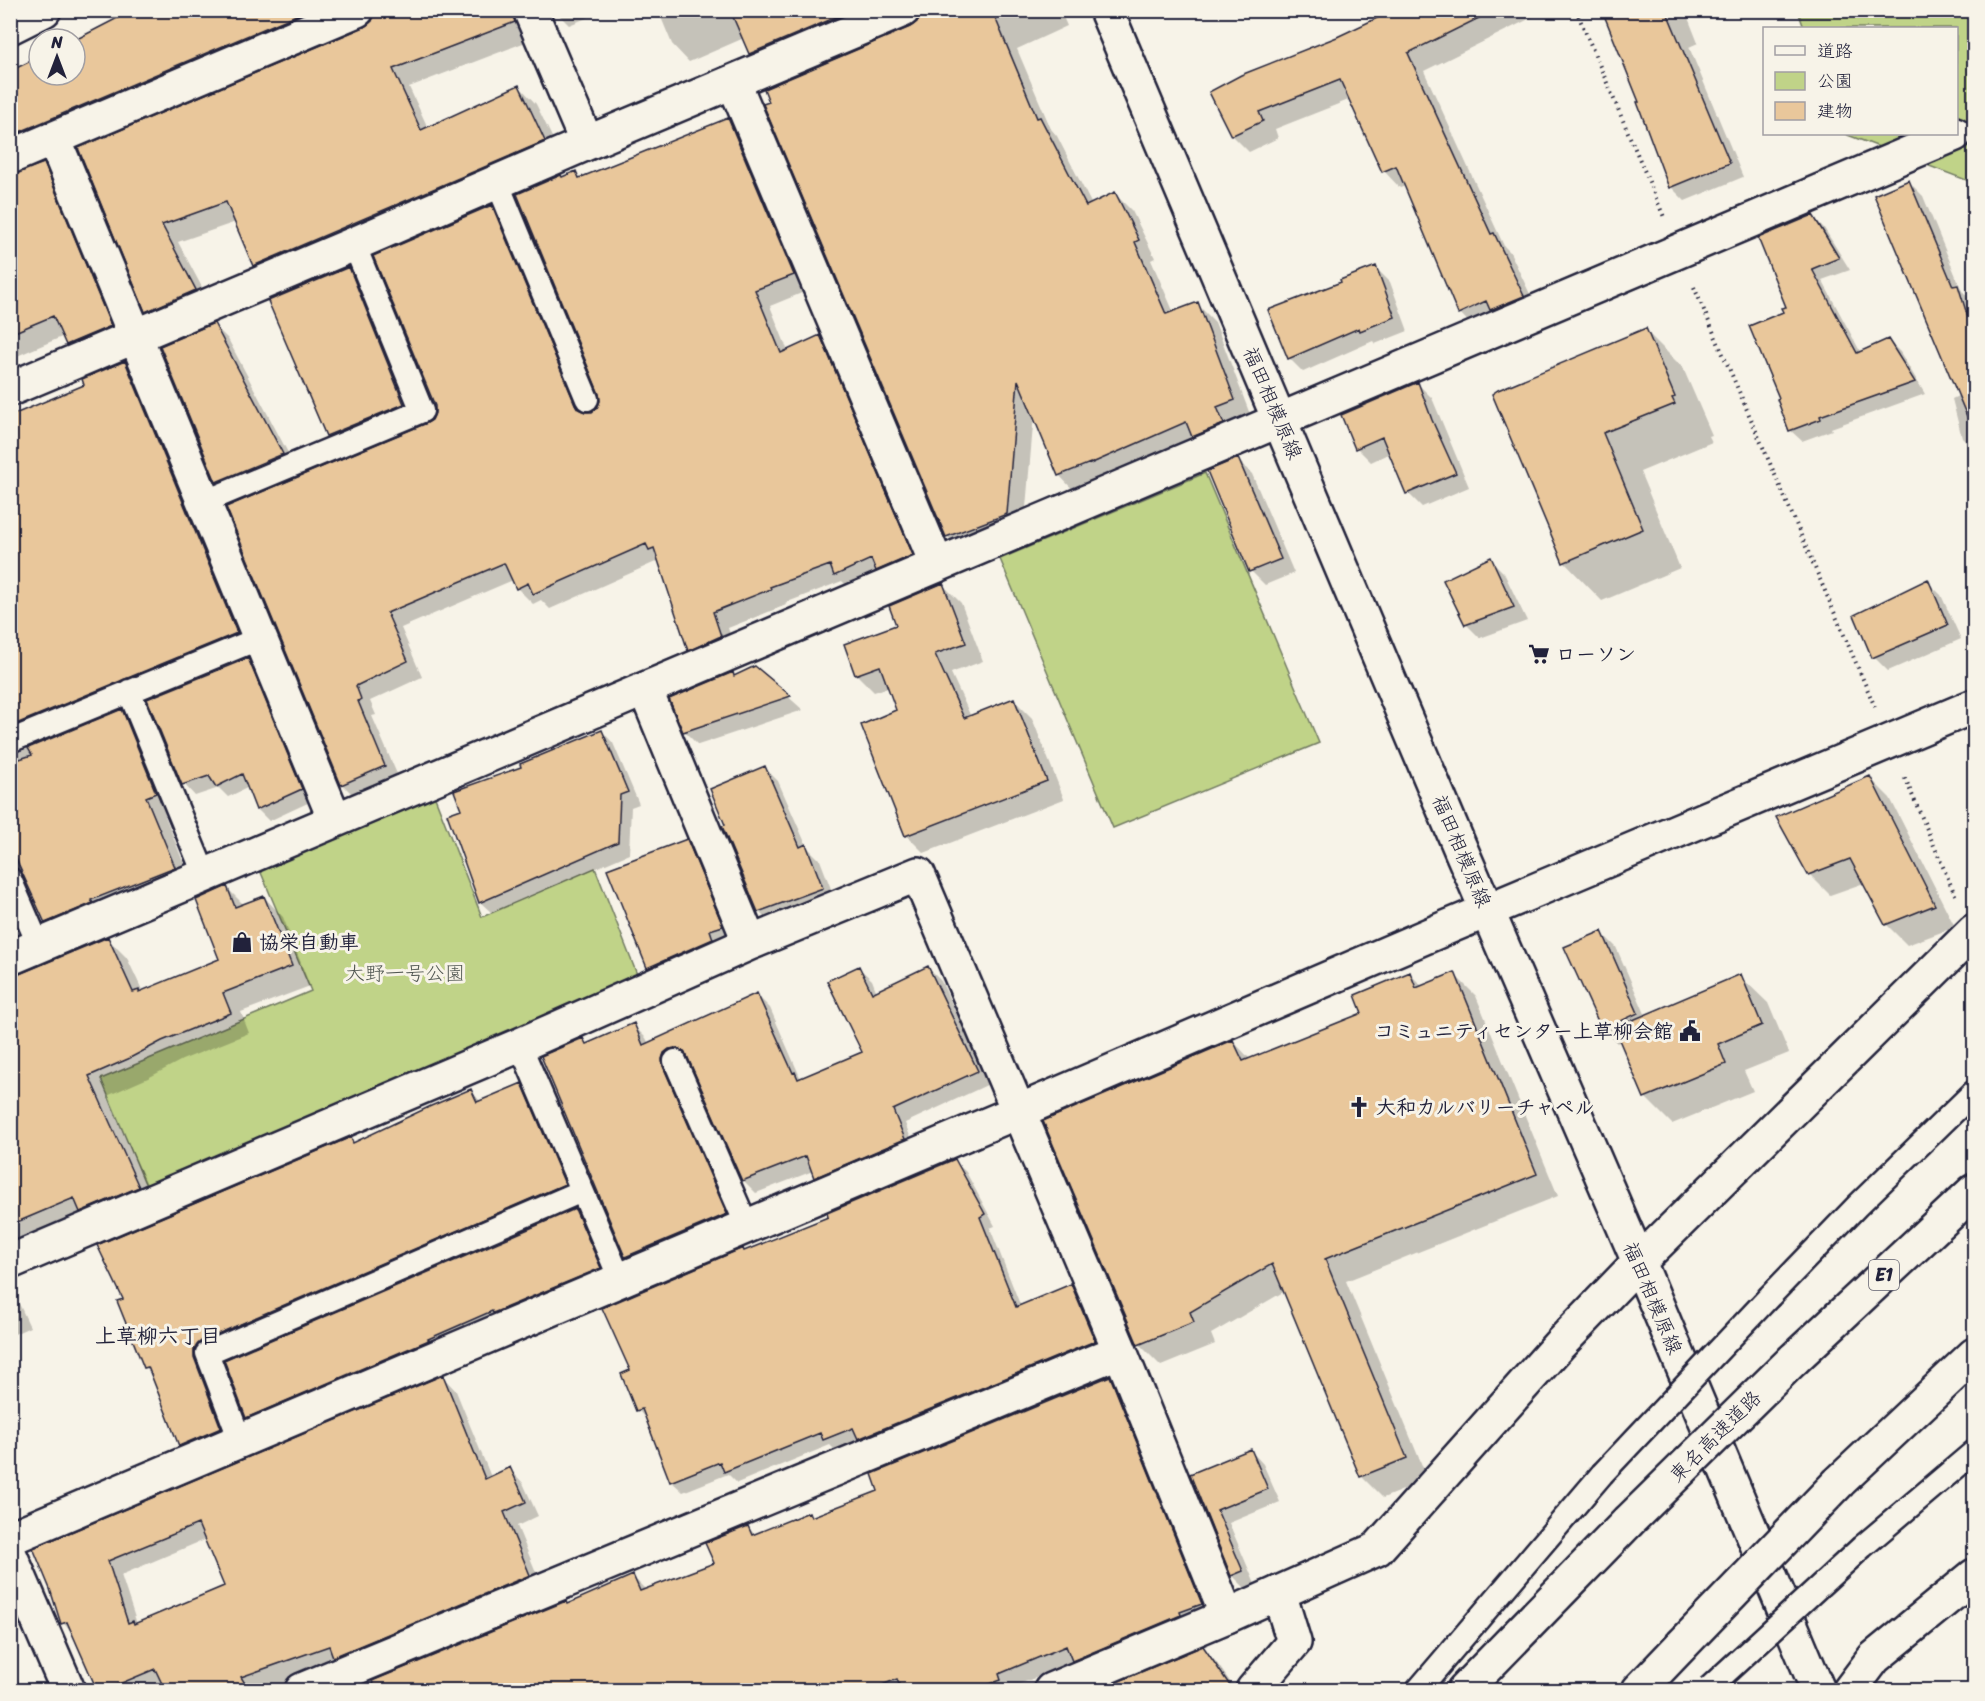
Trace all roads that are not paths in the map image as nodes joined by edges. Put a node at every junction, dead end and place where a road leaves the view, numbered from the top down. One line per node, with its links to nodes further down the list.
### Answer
1 (44, 10): 6 (main road)
2 (357, 10): 11 (main road)
3 (530, 10): 12 (main road)
4 (903, 10): 7 (main road)
5 (1106, 10): 19 (main road, 福田相模原線)
6 (10, 27)
7 (734, 82): 12 (main road); 21 (main road)
8 (1974, 125): 9 (main road)
9 (1958, 132)
10 (1951, 135): 19 (main road)
11 (54, 139): 13 (main road); 16 (main road)
12 (587, 143): 14 (main road)
13 (10, 157)
14 (497, 182): 15 (main road); 18 (lane)
15 (354, 244): 16 (main road); 20 (lane)
16 (135, 336): 17 (main road); 20 (main road)
17 (10, 389)
18 (586, 399)
19 (1281, 420): 21 (main road); 30 (main road, 福田相模原線)
20 (204, 502): 22 (main road)
21 (937, 565): 23 (main road)
22 (260, 638): 24 (lane); 27 (main road)
23 (645, 689): 27 (main road); 32 (main road)
24 (129, 691): 26 (lane); 28 (lane)
25 (1974, 706): 30 (main road)
26 (10, 741)
27 (335, 820): 28 (main road)
28 (205, 876): 33 (main road)
29 (10, 879): 33 (lane)
30 (1487, 910): 37 (main road); 42 (main road, 福田相模原線)
31 (1973, 932): 42 (main road)
32 (750, 943): 34 (main road); 37 (main road)
33 (25, 952)
34 (520, 1044): 38 (lane); 41 (main road)
35 (675, 1061): 40 (lane)
36 (1974, 1092): 58 (lane, bridge)
37 (1017, 1112): 40 (main road); 44 (main road)
38 (582, 1191): 43 (lane); 46 (lane)
39 (1974, 1191): 59 (main road, 東名高速道路 / E1, bridge)
40 (747, 1226): 43 (main road)
41 (10, 1262)
42 (1639, 1262): 51 (main road); 61 (main road, 福田相模原線)
43 (620, 1279): 46 (main road)
44 (1120, 1351): 52 (main road); 55 (main road)
45 (1974, 1355): 60 (main road, bridge)
46 (240, 1440): 48 (main road)
47 (1974, 1452): 53 (lane, bridge)
48 (10, 1538)
49 (10, 1555): 54 (main road)
50 (1974, 1576): 62 (main road)
51 (1279, 1593): 52 (main road); 57 (main road)
52 (1227, 1616): 56 (main road)
53 (1707, 1689)
54 (68, 1690)
55 (302, 1690)
56 (1051, 1690)
57 (1253, 1690)
58 (1418, 1690)
59 (1464, 1690)
60 (1639, 1690)
61 (1818, 1690)
62 (1850, 1690)

